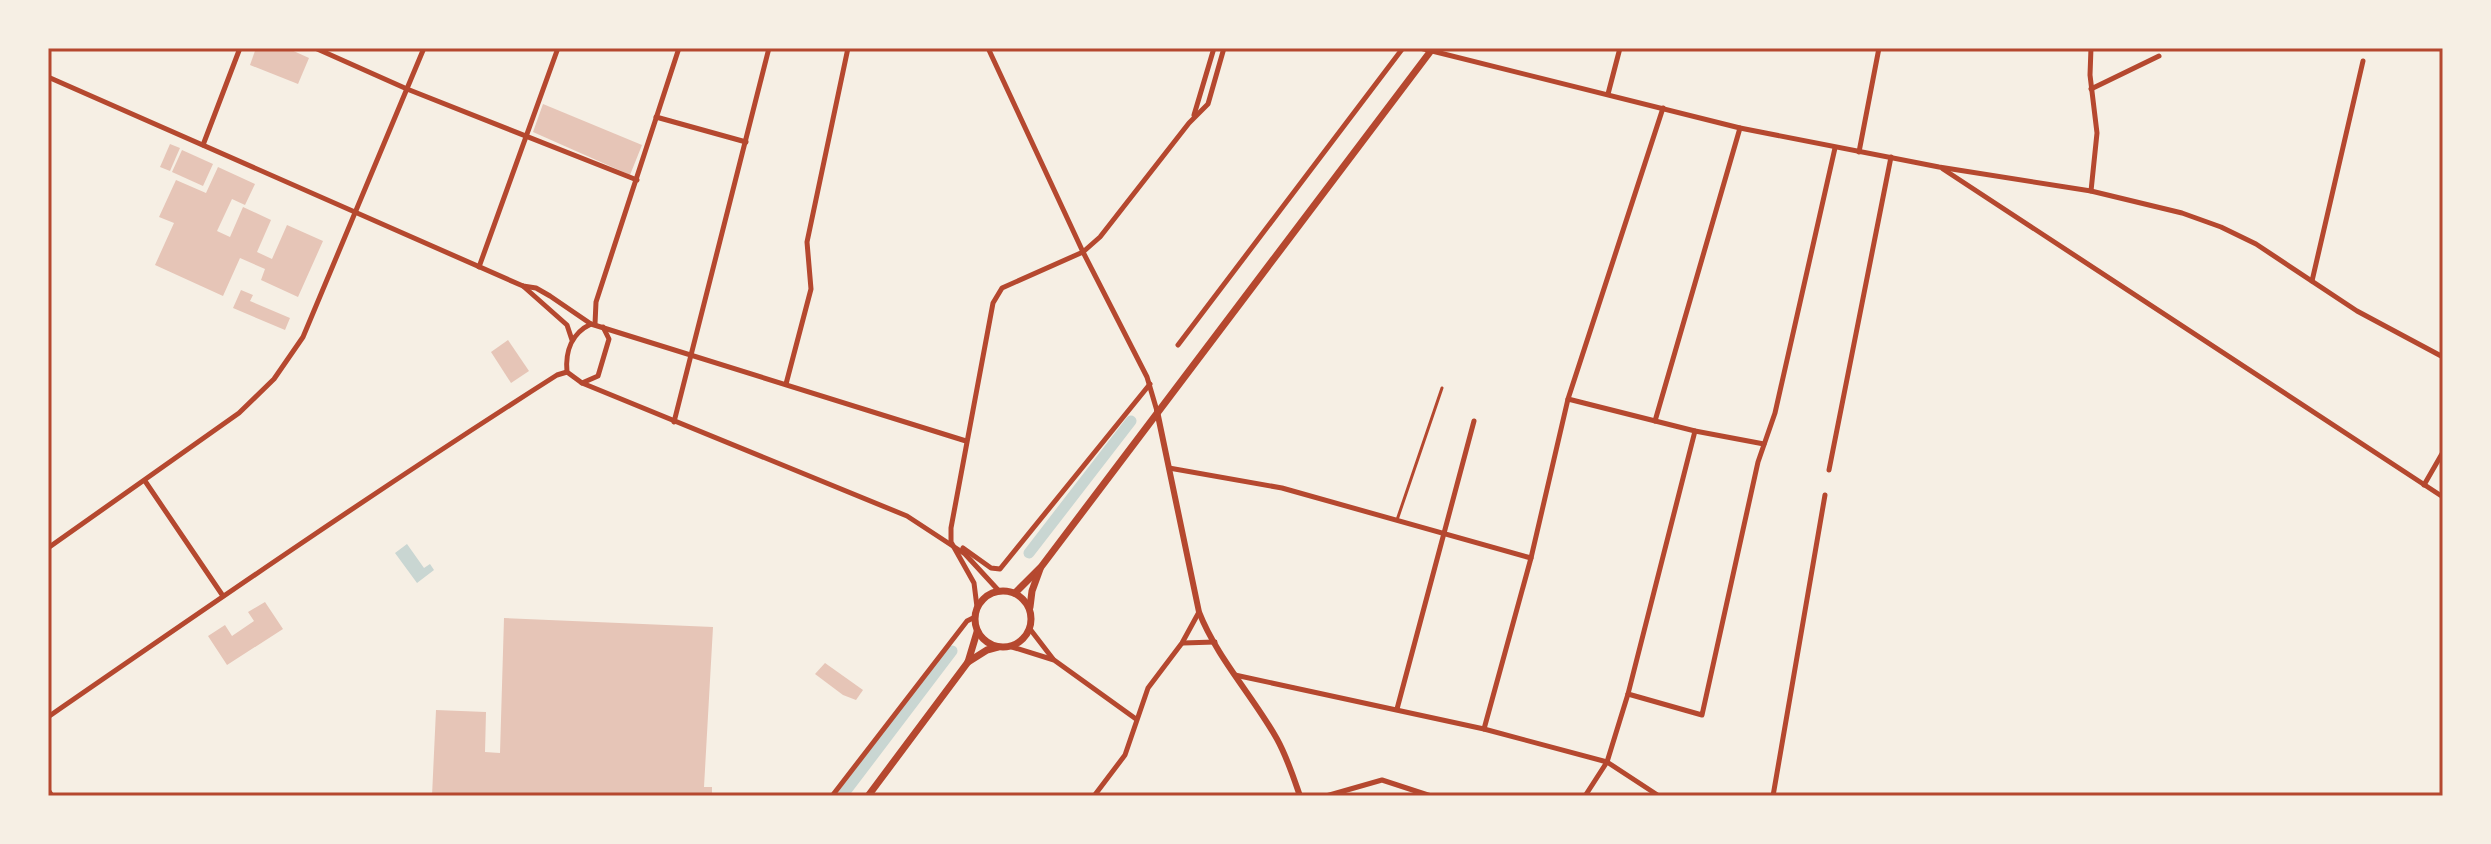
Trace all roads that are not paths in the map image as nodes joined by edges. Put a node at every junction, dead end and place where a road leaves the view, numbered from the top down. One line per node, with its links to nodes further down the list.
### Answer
1 (240, 48): 29 (street)
2 (315, 48): 20 (street)
3 (424, 48): 20 (street)
4 (558, 48): 27 (street)
5 (679, 48): 24 (street)
6 (769, 48): 28 (street)
7 (848, 48): 50 (street)
8 (988, 48): 37 (street)
9 (1214, 48): 25 (street)
10 (1224, 48): 25 (street)
11 (1403, 48): 44 (street)
12 (1420, 48): 16 (street)
13 (1620, 48): 22 (street)
14 (1879, 48): 31 (street)
15 (2091, 48): 21 (street)
16 (1432, 50): 22 (street); 53 (main road)
17 (2159, 56): 21 (street)
18 (2363, 61): 39 (street)
19 (48, 77): 29 (street)
20 (407, 89): 27 (street); 36 (street)
21 (2091, 89): 35 (street)
22 (1608, 94): 23 (street)
23 (1663, 108): 26 (street); 52 (street)
24 (656, 117): 28 (street); 34 (street)
25 (1189, 123): 37 (street)
26 (1740, 128): 30 (street); 55 (street)
27 (526, 137): 34 (street); 38 (street)
28 (746, 142): 45 (street)
29 (203, 145): 36 (street)
30 (1835, 148): 31 (street); 59 (street)
31 (1859, 152): 32 (street)
32 (1891, 157): 33 (street); 62 (street)
33 (1939, 167): 35 (street); 64 (street)
34 (637, 180): 41 (street)
35 (2091, 191): 39 (street)
36 (356, 212): 38 (street); 63 (street)
37 (1083, 252): 49 (street); 58 (street)
38 (479, 267): 40 (street)
39 (2312, 281): 46 (street)
40 (523, 286): 41 (street); 43 (street)
41 (593, 324): 42 (street); 43 (street)
42 (603, 327): 45 (street); 48 (street)
43 (572, 340): 47 (street)
44 (1178, 345)
45 (689, 354): 50 (street); 56 (street)
46 (2443, 357)
47 (567, 372): 48 (street); 75 (street)
48 (582, 383): 56 (street)
49 (1150, 383): 53 (street); 69 (street)
50 (786, 384): 58 (street)
51 (1442, 388): 67 (lane)
52 (1568, 399): 55 (street); 71 (street)
53 (1157, 411): 61 (street); 72 (main road)
54 (1474, 421): 68 (street)
55 (1655, 421): 57 (street)
56 (674, 422): 69 (street)
57 (1695, 431): 59 (street); 89 (street)
58 (966, 441): 69 (street)
59 (1764, 444): 89 (street)
60 (2443, 452): 64 (street)
61 (1169, 468): 67 (street); 78 (street)
62 (1829, 470)
63 (145, 480): 70 (street); 75 (street)
64 (2424, 485): 66 (street)
65 (1825, 495): 105 (street)
66 (2443, 497)
67 (1397, 520): 68 (street)
68 (1442, 533): 71 (street); 90 (street)
69 (951, 542): 73 (street); 76 (street)
70 (48, 548)
71 (1531, 558): 93 (street)
72 (1041, 567): 74 (main road); 77 (main road)
73 (999, 591): 74 (main road); 76 (main road)
74 (1015, 593): 77 (main road)
75 (223, 596): 91 (street)
76 (977, 607): 79 (main road)
77 (1030, 608): 80 (main road)
78 (1199, 612): 82 (street); 83 (street)
79 (975, 617): 81 (main road); 97 (street)
80 (1030, 629): 85 (main road); 86 (street)
81 (977, 632): 84 (main road); 87 (main road)
82 (1215, 642): 83 (street); 88 (street)
83 (1182, 643): 92 (street)
84 (998, 647): 85 (main road); 87 (main road)
85 (1012, 647): 86 (street)
86 (1054, 660): 92 (street)
87 (968, 662): 98 (main road)
88 (1235, 675): 90 (street); 100 (street)
89 (1628, 694): 94 (street)
90 (1397, 709): 93 (street)
91 (48, 717)
92 (1136, 719): 99 (street)
93 (1484, 729): 94 (street)
94 (1607, 762): 103 (street); 104 (street)
95 (48, 790): 96 (street)
96 (52, 796)
97 (832, 796)
98 (866, 796)
99 (1094, 796)
100 (1300, 796)
101 (1326, 796): 102 (street)
102 (1431, 796)
103 (1585, 796)
104 (1659, 796)
105 (1773, 796)

